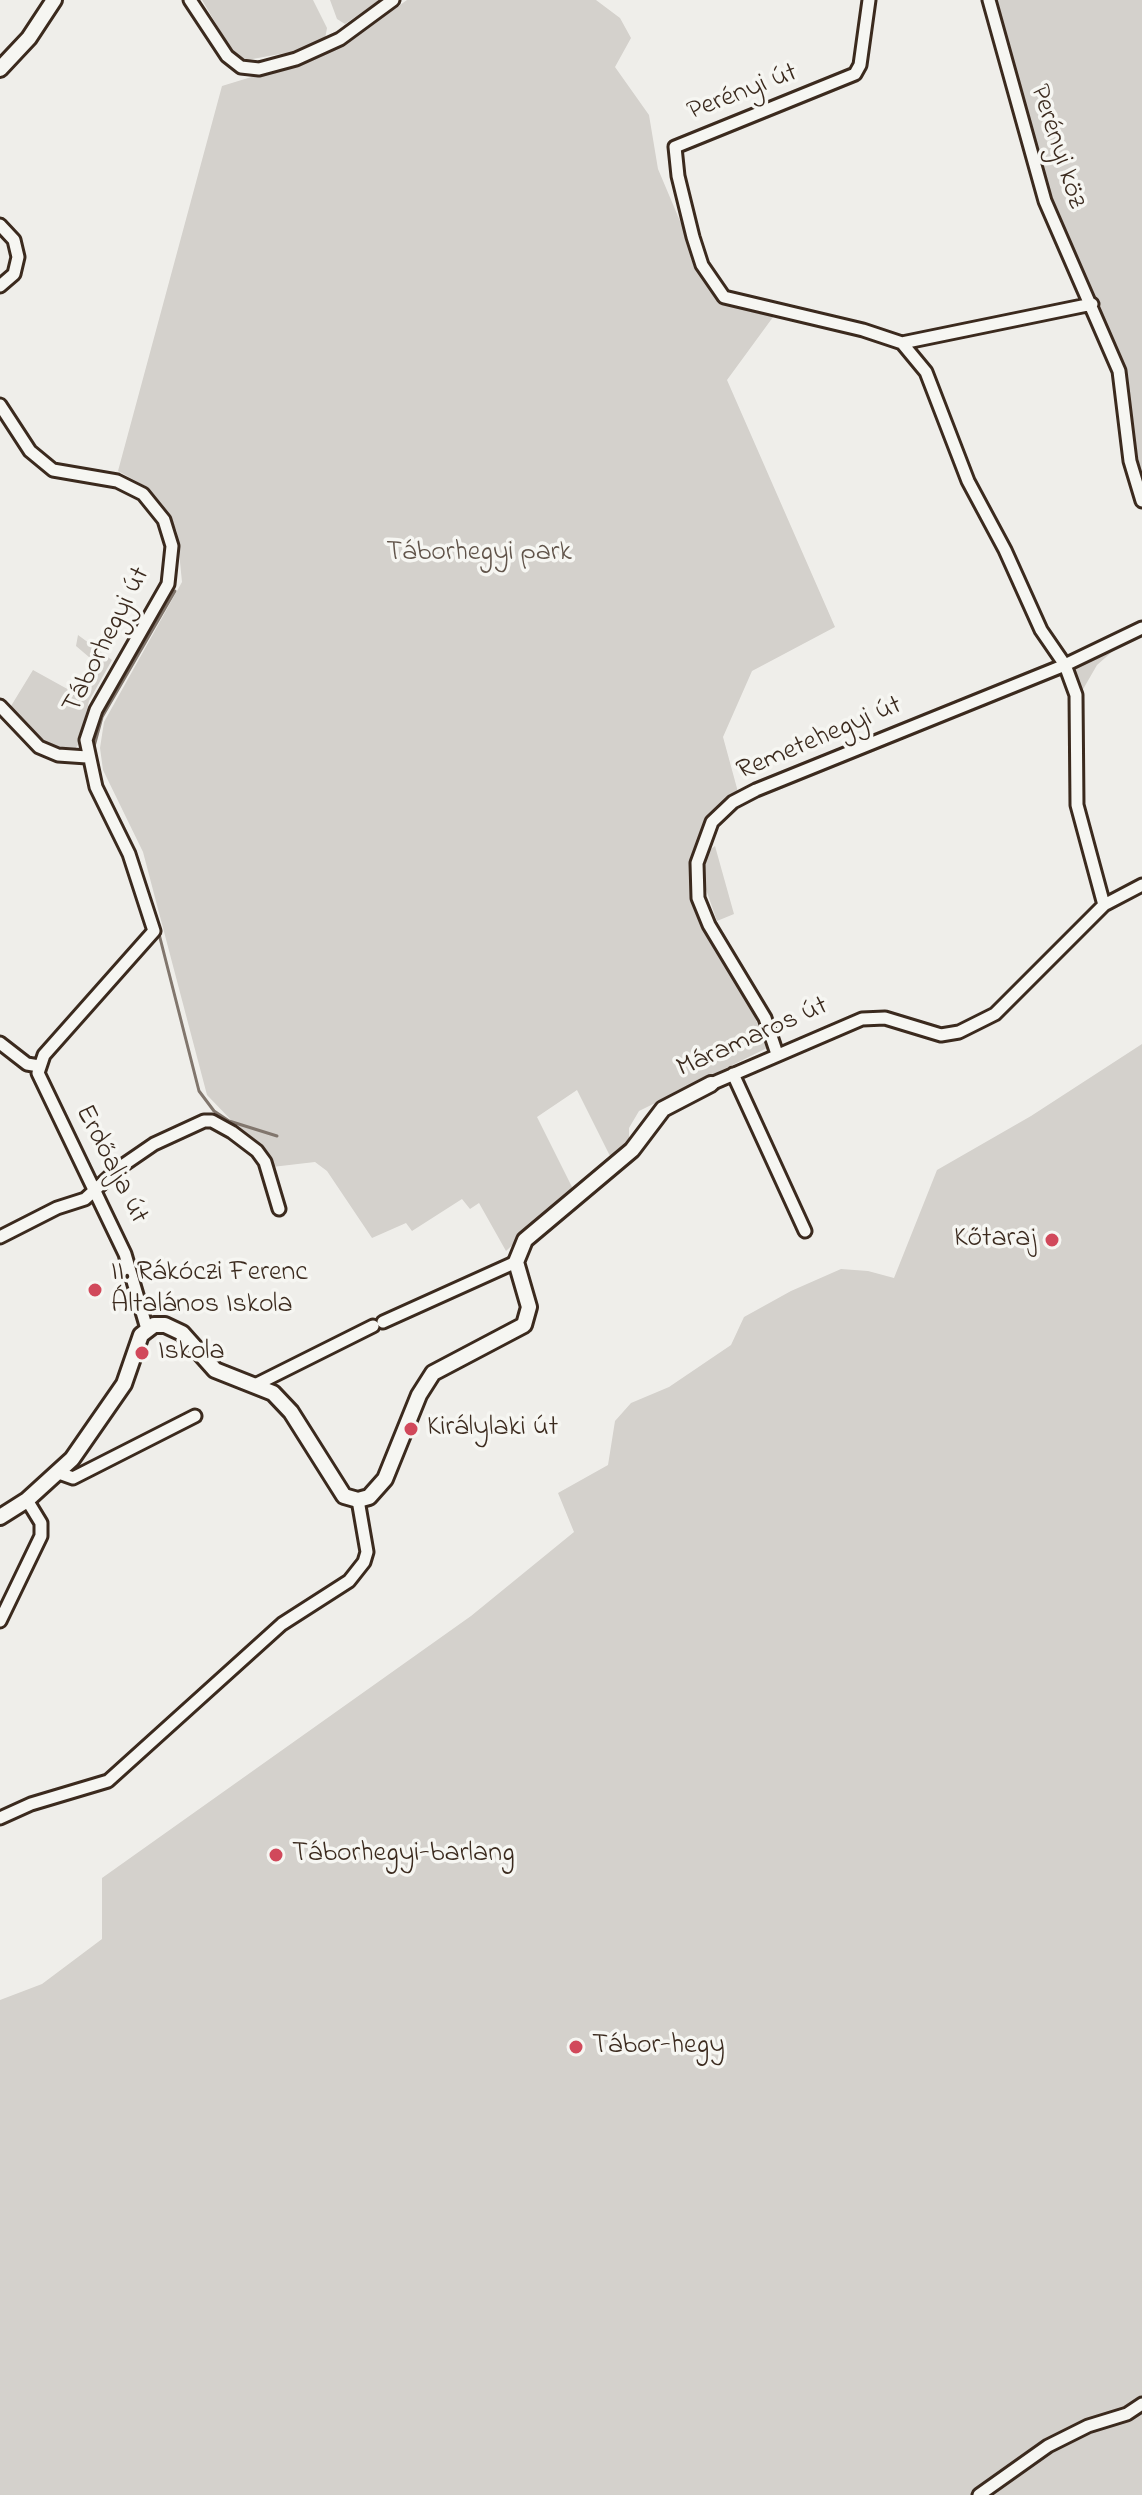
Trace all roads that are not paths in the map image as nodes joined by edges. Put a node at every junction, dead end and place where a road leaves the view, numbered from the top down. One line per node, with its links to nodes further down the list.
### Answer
1 (54, 0): 6 (street)
2 (190, 0): 3 (street)
3 (393, 0)
4 (869, 0): 10 (street, Perényi út)
5 (989, 0): 9 (street, Perényi köz)
6 (0, 69)
7 (0, 225): 8 (street)
8 (0, 286)
9 (1092, 304): 10 (street); 12 (street, Perényi köz)
10 (902, 343): 14 (street)
11 (0, 405): 16 (street, Táborhegyi út)
12 (1142, 501)
13 (1142, 628): 14 (street, Remetehegyi út)
14 (1065, 665): 18 (street); 20 (street, Remetehegyi út)
15 (0, 706): 16 (street)
16 (87, 757): 21 (street, Táborhegyi út)
17 (1142, 885): 18 (street, Máramaros út)
18 (1104, 905): 20 (street, Máramaros út)
19 (0, 1043): 21 (street)
20 (777, 1054): 22 (street, Máramaros út)
21 (39, 1066): 24 (street, Erdőalja út)
22 (733, 1074): 23 (street, Máramaros út); 26 (street)
23 (711, 1084): 28 (street, Máramaros út)
24 (95, 1191): 25 (street); 27 (street); 29 (street, Erdőalja út)
25 (279, 1209)
26 (805, 1231)
27 (0, 1237)
28 (516, 1262): 30 (street); 34 (street)
29 (147, 1329): 30 (street); 32 (street)
30 (257, 1384): 34 (street)
31 (195, 1416): 32 (street)
32 (59, 1473): 33 (street)
33 (27, 1500): 35 (street); 36 (street)
34 (358, 1500): 37 (street)
35 (0, 1517)
36 (0, 1621)
37 (0, 1818)
38 (1142, 2404): 39 (street)
39 (979, 2495)

